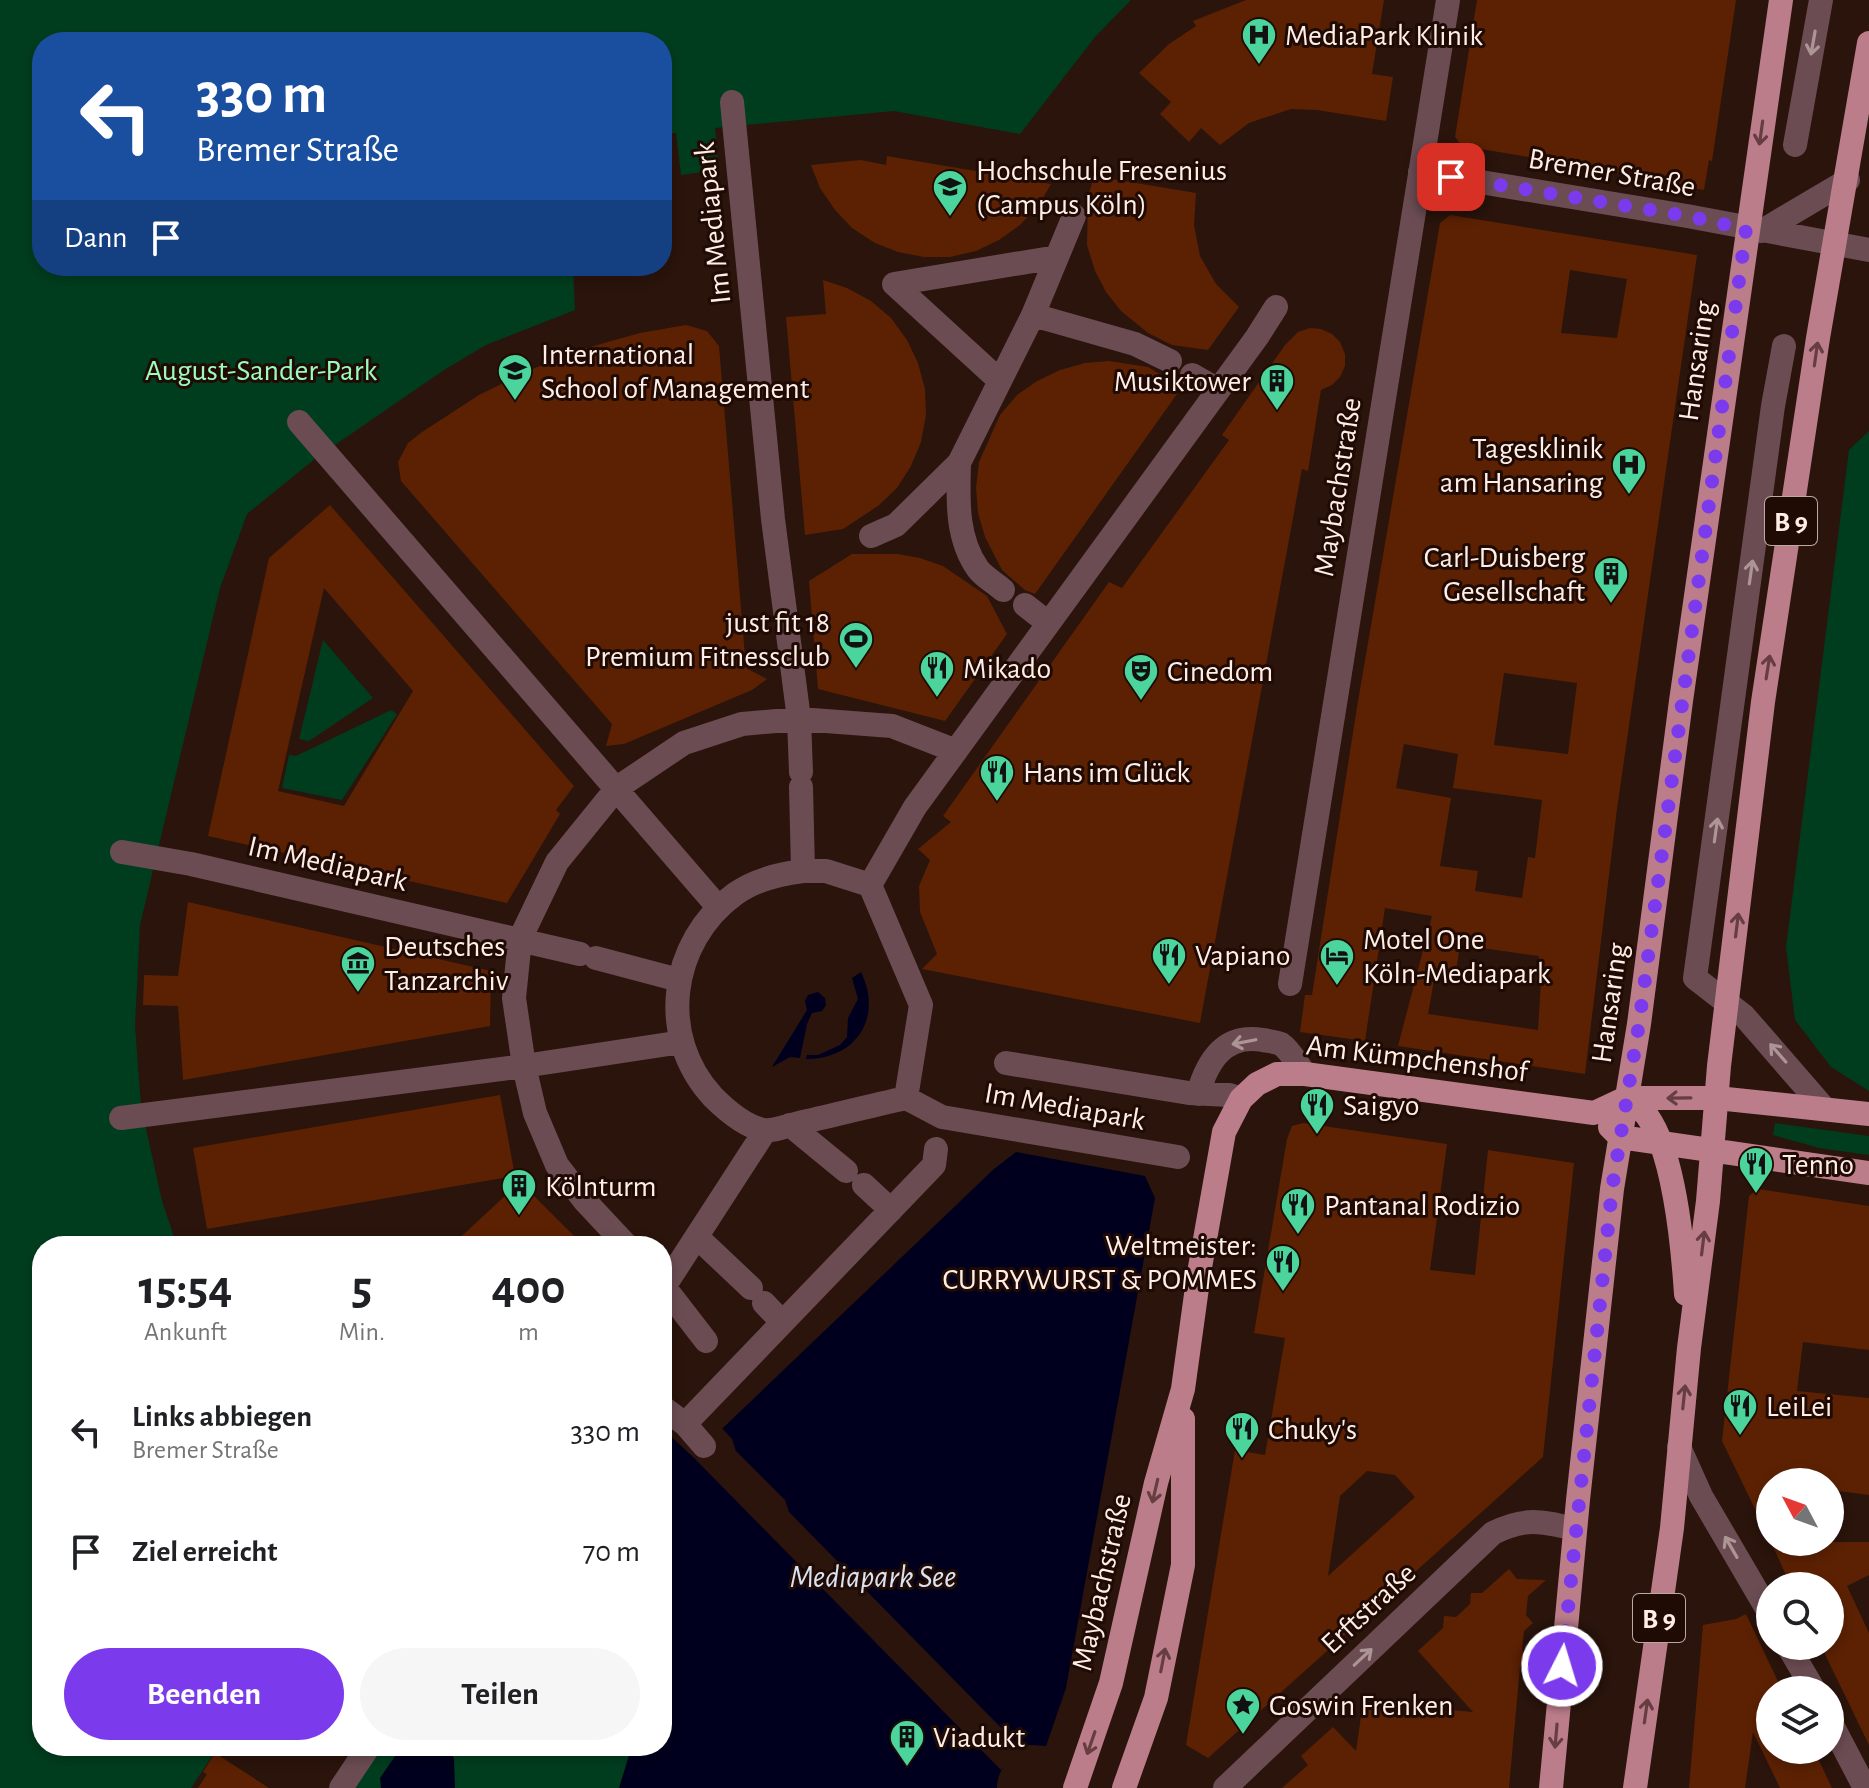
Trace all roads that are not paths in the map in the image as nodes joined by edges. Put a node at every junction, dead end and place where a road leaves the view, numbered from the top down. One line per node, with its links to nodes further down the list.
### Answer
1 (1448, 0): 9 (street, Maybachstraße)
2 (1781, 0): 6 (main road, Hansaring)
3 (1821, 0): 5 (street, one-way to 5)
4 (1869, 43): 10 (main road, B 9)
5 (1805, 86): 6 (street); 8 (street)
6 (1767, 95): 12 (main road, Hansaring, one-way to 12)
7 (732, 102): 31 (street, Im Mediapark)
8 (1795, 145)
9 (1420, 172): 12 (street, Bremer Straße); 40 (street, Maybachstraße)
10 (1848, 180): 12 (street); 13 (main road, B 9)
11 (1074, 216): 15 (street)
12 (1754, 230): 13 (street); 48 (main road, Hansaring)
13 (1835, 244): 14 (street); 24 (main road, B 9, one-way to 13)
14 (1869, 250)
15 (1057, 257): 17 (street); 21 (street)
16 (1276, 307): 22 (street)
17 (1033, 315): 19 (street); 21 (street)
18 (1784, 346): 23 (street)
19 (1170, 361)
20 (1192, 375): 22 (street)
21 (1000, 381): 26 (street)
22 (1218, 390): 30 (street)
23 (1773, 406): 24 (street); 41 (street, one-way to 23)
24 (1808, 411): 41 (main road, B 9, one-way to 24)
25 (299, 422): 33 (street)
26 (959, 463): 27 (street); 28 (street)
27 (871, 536)
28 (1003, 590)
29 (1025, 605): 30 (street)
30 (1048, 623): 32 (street)
31 (799, 719): 32 (street); 33 (street); 35 (street, Im Mediapark)
32 (956, 751): 36 (street)
33 (617, 788): 37 (street); 38 (street)
34 (122, 852): 38 (street, Im Mediapark)
35 (803, 871): 36 (street); 37 (street)
36 (870, 885): 47 (street)
37 (718, 907): 39 (street)
38 (520, 939): 39 (street, Im Mediapark); 44 (street)
39 (679, 980): 42 (street)
40 (1290, 984)
41 (1728, 1002): 49 (main road, B 9); 51 (street, one-way to 41)
42 (682, 1042): 44 (street); 56 (street)
43 (1006, 1063): 46 (street)
44 (524, 1066): 54 (street); 64 (street)
45 (1305, 1074): 46 (street, one-way to 46); 50 (main road, Am Kümpchenshof); 52 (main road, Am Kümpchenshof)
46 (1198, 1094): 50 (street)
47 (906, 1098): 55 (street); 57 (street, Im Mediapark)
48 (1633, 1098): 49 (main road, one-way to 48); 52 (main road); 58 (main road, Hansaring); 59 (main road, B 9); 60 (main road)
49 (1717, 1098): 51 (main road); 60 (main road, B 9)
50 (1241, 1099): 71 (main road, Maybachstraße)
51 (1824, 1108): 53 (main road)
52 (1594, 1113): 58 (main road)
53 (1869, 1114)
54 (121, 1118)
55 (790, 1125): 56 (street); 63 (street)
56 (765, 1131): 65 (street)
57 (939, 1135): 61 (street, Im Mediapark); 63 (street)
58 (1620, 1137): 59 (main road); 76 (main road, Hansaring)
59 (1661, 1142): 60 (main road); 69 (main road, B 9)
60 (1713, 1150): 62 (main road); 69 (main road, B 9, one-way to 60)
61 (1178, 1157)
62 (1869, 1173)
63 (891, 1210): 68 (street)
64 (618, 1236)
65 (697, 1237): 66 (street); 68 (street)
66 (672, 1274)
67 (672, 1297): 70 (street)
68 (782, 1322): 70 (street)
69 (1689, 1348): 75 (main road, B 9, one-way to 69)
70 (724, 1354): 73 (street)
71 (1183, 1389): 81 (main road, Maybachstraße, one-way to 81); 82 (main road, Maybachstraße, one-way to 71)
72 (672, 1414): 73 (street)
73 (685, 1424): 74 (street)
74 (704, 1446)
75 (1679, 1447): 77 (street, one-way to 75); 85 (main road, B 9, one-way to 75)
76 (1575, 1529): 83 (street, Erftstraße, one-way to 76); 84 (main road, Hansaring, one-way to 84)
77 (1756, 1590)
78 (1844, 1748): 86 (street)
79 (355, 1756): 80 (street)
80 (341, 1788)
81 (1075, 1788)
82 (1124, 1788)
83 (1225, 1788)
84 (1551, 1788)
85 (1635, 1788)
86 (1865, 1788)

